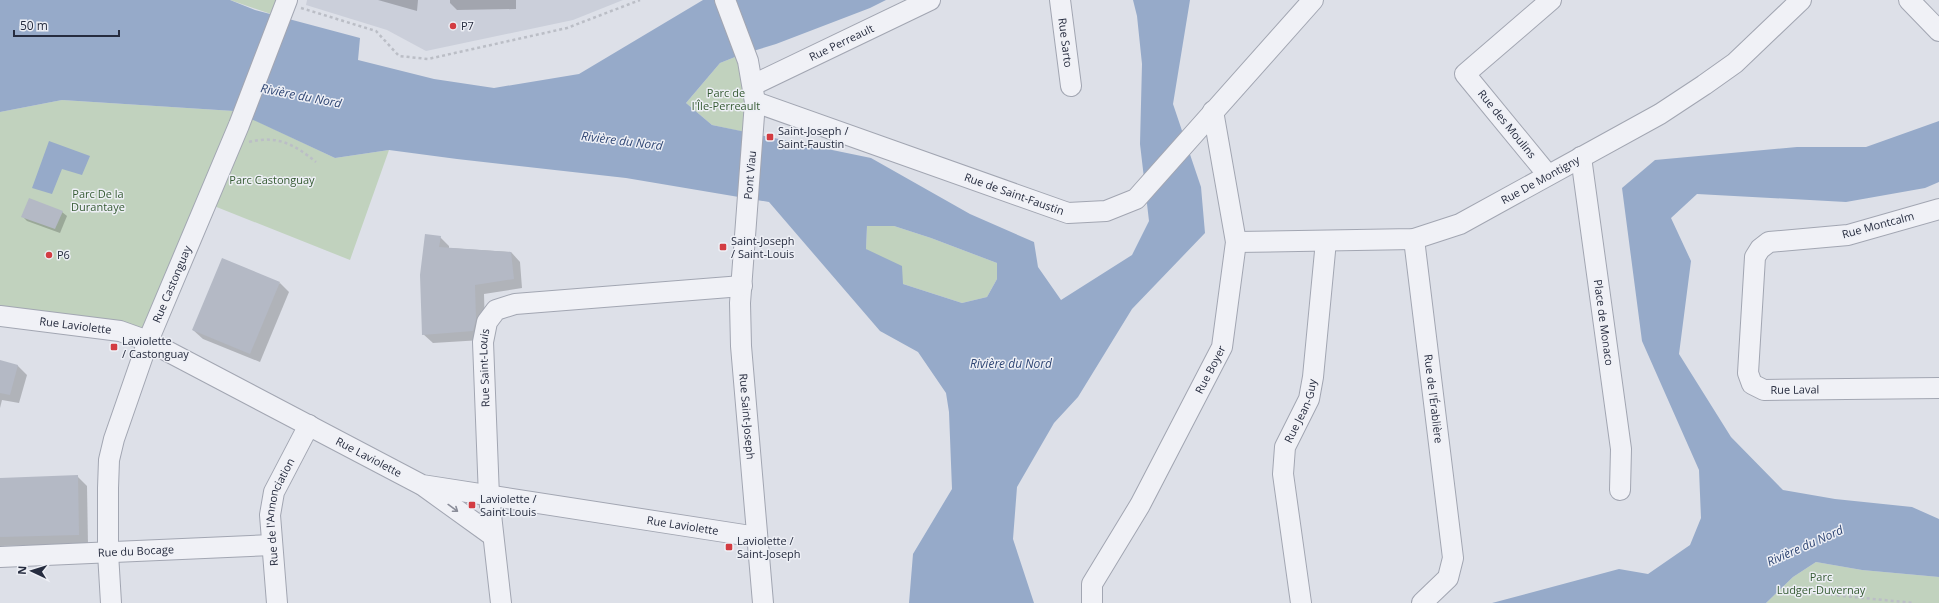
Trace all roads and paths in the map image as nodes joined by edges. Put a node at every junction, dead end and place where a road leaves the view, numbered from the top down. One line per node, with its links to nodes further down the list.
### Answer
1 (640, 0): 9 (path)
2 (725, 0): 12 (street)
3 (930, 0): 12 (street, Rue Perreault)
4 (1060, 0): 11 (street, Rue Sarto)
5 (1313, 0): 13 (street, Rue de Saint-Faustin)
6 (1551, 0): 17 (street, Rue des Moulins)
7 (1800, 0): 15 (street, Rue De Montigny)
8 (1909, 0): 10 (street)
9 (285, 4): 14 (street, Rue Castonguay)
10 (1939, 31)
11 (1071, 86)
12 (754, 103): 13 (street, Rue de Saint-Faustin); 19 (street, Pont Viau)
13 (1213, 111): 22 (street, Rue Boyer)
14 (236, 132): 16 (path); 26 (street, Rue Castonguay)
15 (1581, 157): 17 (street, Rue De Montigny); 30 (street, Place de Monaco)
16 (316, 162)
17 (1548, 175): 20 (street, Rue De Montigny)
18 (1939, 209): 23 (street, Rue Montcalm)
19 (746, 229): 24 (street, Rue Saint-Joseph)
20 (1414, 239): 21 (street, Rue De Montigny); 44 (street, Rue de l'Érablière)
21 (1326, 241): 22 (street, Rue De Montigny); 43 (street, Rue Jean-Guy)
22 (1236, 242): 42 (street, Rue Boyer)
23 (1769, 242): 27 (street, Rue Laval)
24 (742, 286): 31 (street, Rue Saint-Louis); 33 (street, Rue Saint-Joseph)
25 (0, 316): 26 (street, Rue Laviolette)
26 (148, 341): 28 (street, Rue Laviolette); 35 (street, Rue Castonguay)
27 (1939, 388)
28 (309, 425): 29 (street, Rue Laviolette); 34 (street, Rue de l'Annonciation)
29 (422, 485): 31 (street, Rue Laviolette); 32 (street, one-way to 32)
30 (1620, 490)
31 (489, 496): 32 (street, Rue Saint-Louis); 33 (street, Rue Laviolette)
32 (493, 536): 40 (street, Rue Saint-Louis)
33 (758, 537): 41 (street, Rue Saint-Joseph)
34 (272, 545): 35 (street, Rue du Bocage); 39 (street, Rue de l'Annonciation)
35 (108, 553): 36 (street, Rue du Bocage); 38 (street, Rue Castonguay)
36 (0, 557)
37 (1813, 593): 45 (path)
38 (111, 603)
39 (277, 603)
40 (501, 603)
41 (763, 603)
42 (1092, 603)
43 (1301, 603)
44 (1422, 603)
45 (1914, 603)

